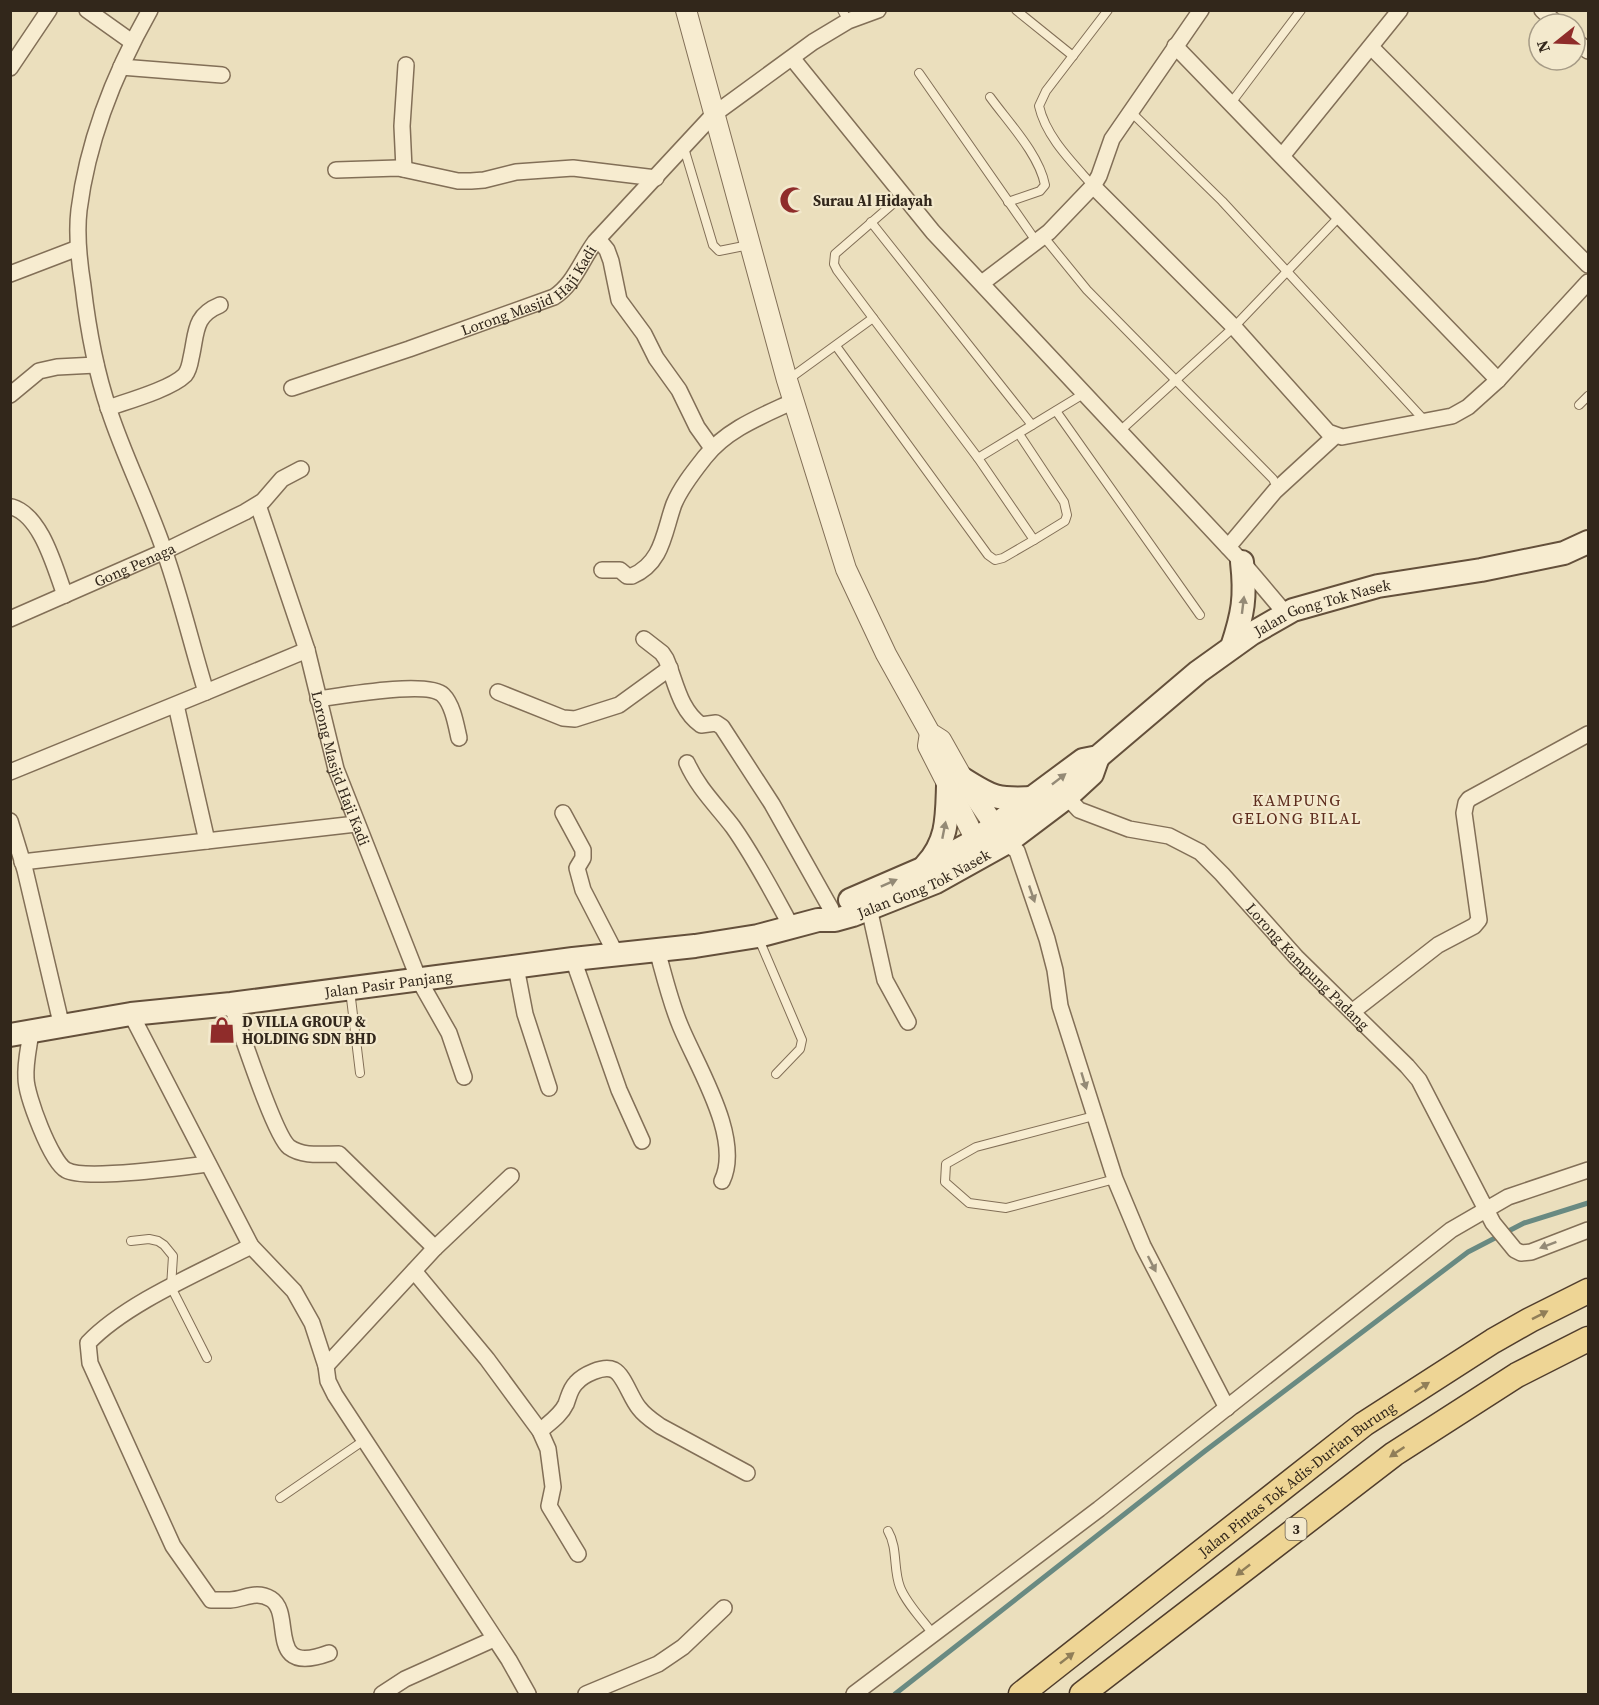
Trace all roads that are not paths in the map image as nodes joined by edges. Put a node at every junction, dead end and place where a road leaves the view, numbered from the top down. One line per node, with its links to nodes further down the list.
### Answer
1 (49, 10): 19 (street)
2 (87, 10): 12 (street)
3 (150, 10): 12 (street)
4 (686, 10): 25 (street)
5 (878, 10): 11 (street, Lorong Masjid Haji Kadi)
6 (1016, 10): 15 (lane)
7 (1108, 10): 15 (lane)
8 (1201, 10): 13 (street)
9 (1301, 10): 23 (lane)
10 (1400, 10): 14 (street)
11 (845, 16): 16 (street, Lorong Masjid Haji Kadi)
12 (132, 42): 18 (street)
13 (1175, 46): 23 (street); 24 (street)
14 (1371, 47): 27 (street); 40 (street)
15 (1073, 56): 31 (lane)
16 (792, 58): 25 (street, Lorong Masjid Haji Kadi); 32 (street)
17 (406, 65): 28 (street)
18 (121, 67): 21 (street); 39 (street)
19 (10, 68)
20 (919, 73): 33 (lane)
21 (222, 75)
22 (990, 97): 33 (lane)
23 (1231, 103): 27 (street)
24 (1131, 112): 31 (street); 41 (lane)
25 (713, 116): 26 (street, Lorong Masjid Haji Kadi); 38 (street)
26 (684, 148): 30 (street, Lorong Masjid Haji Kadi); 38 (lane)
27 (1282, 156): 34 (street)
28 (404, 169): 29 (street); 30 (street)
29 (336, 170)
30 (656, 178): 36 (street, Lorong Masjid Haji Kadi)
31 (1093, 186): 37 (street); 47 (street)
32 (903, 195): 35 (lane); 44 (street)
33 (1008, 202): 37 (lane)
34 (1340, 216): 41 (lane); 51 (street)
35 (871, 222): 46 (lane); 62 (lane)
36 (598, 239): 53 (street, Lorong Masjid Haji Kadi); 66 (street)
37 (1039, 239): 44 (street); 52 (lane)
38 (750, 244): 50 (street)
39 (78, 248): 42 (street); 49 (street)
40 (1588, 265)
41 (1288, 271): 47 (lane); 61 (lane)
42 (10, 274)
43 (1588, 282): 51 (street)
44 (982, 283): 54 (street)
45 (220, 306): 59 (street)
46 (873, 318): 48 (lane); 67 (lane)
47 (1234, 327): 52 (lane); 65 (street)
48 (836, 346): 50 (lane); 72 (lane)
49 (96, 365): 55 (street); 59 (street)
50 (787, 380): 57 (street)
51 (1498, 380): 61 (street)
52 (1175, 381): 63 (lane); 69 (lane)
53 (292, 388)
54 (1085, 393): 60 (lane); 63 (street)
55 (10, 395)
56 (1588, 396): 58 (lane)
57 (794, 400): 66 (street); 94 (street)
58 (1580, 405)
59 (108, 408): 74 (street)
60 (1056, 411): 62 (lane); 79 (lane)
61 (1425, 421): 65 (street)
62 (1032, 425): 64 (lane)
63 (1120, 431): 75 (street)
64 (1019, 434): 67 (lane); 72 (lane)
65 (1335, 436): 69 (street)
66 (712, 448): 76 (street)
67 (978, 458): 72 (lane)
68 (301, 469): 70 (street)
69 (1275, 491): 75 (street)
70 (258, 505): 74 (street, Gong Penaga); 83 (street, Lorong Masjid Haji Kadi)
71 (12, 507): 77 (street)
72 (1034, 540)
73 (1588, 542): 78 (main road, Jalan Gong Tok Nasek)
74 (165, 551): 77 (street, Gong Penaga); 85 (street)
75 (1235, 554): 78 (street); 82 (main road, one-way to 75)
76 (602, 570)
77 (65, 596): 80 (street, Gong Penaga)
78 (1286, 614): 82 (main road, Jalan Gong Tok Nasek)
79 (1200, 615)
80 (10, 619)
81 (644, 639): 84 (street)
82 (1233, 647): 91 (main road, Jalan Gong Tok Nasek)
83 (308, 650): 85 (street); 87 (street, Lorong Masjid Haji Kadi)
84 (670, 668): 86 (street); 106 (street)
85 (206, 692): 88 (street)
86 (498, 692)
87 (318, 699): 90 (street); 99 (street, Lorong Masjid Haji Kadi)
88 (176, 705): 93 (street); 101 (street)
89 (1588, 734): 116 (street)
90 (459, 738)
91 (1098, 757): 95 (main road, Jalan Gong Tok Nasek); 96 (main road, Jalan Gong Tok Nasek, one-way to 91)
92 (687, 763): 107 (street)
93 (10, 772)
94 (955, 782): 96 (main road); 100 (street); 102 (street); 104 (main road, one-way to 94)
95 (1067, 797): 100 (main road, Jalan Gong Tok Nasek); 116 (street, Lorong Kampung Padang)
96 (1034, 798): 100 (main road, Jalan Gong Tok Nasek)
97 (563, 813): 110 (street)
98 (10, 821): 103 (street)
99 (356, 824): 101 (street); 113 (street, Lorong Masjid Haji Kadi)
100 (1001, 835): 102 (main road, Jalan Gong Tok Nasek); 125 (street, one-way to 125)
101 (207, 841): 103 (street)
102 (980, 848): 104 (main road, Jalan Gong Tok Nasek); 105 (main road, Jalan Gong Tok Nasek)
103 (22, 862): 119 (street)
104 (923, 868): 106 (main road, Jalan Gong Tok Nasek, one-way to 104)
105 (869, 908): 106 (main road, Jalan Gong Tok Nasek); 118 (street)
106 (825, 914): 107 (main road, Jalan Gong Tok Nasek)
107 (791, 927): 108 (main road, Jalan Gong Tok Nasek)
108 (763, 934): 109 (main road, Jalan Pasir Panjang); 122 (lane)
109 (657, 950): 110 (main road, Jalan Pasir Panjang); 131 (street)
110 (616, 954): 111 (main road, Jalan Pasir Panjang)
111 (573, 959): 112 (main road, Jalan Pasir Panjang); 126 (street)
112 (516, 967): 113 (main road, Jalan Pasir Panjang); 124 (street)
113 (419, 980): 114 (main road, Jalan Pasir Panjang); 123 (street, Lorong Masjid Haji Kadi)
114 (350, 989): 115 (main road, Jalan Pasir Panjang); 121 (lane)
115 (231, 1004): 117 (main road, Jalan Pasir Panjang); 136 (street)
116 (1352, 1012): 132 (street, Lorong Kampung Padang)
117 (131, 1014): 119 (main road, Jalan Pasir Panjang); 127 (street)
118 (908, 1022)
119 (62, 1027): 120 (main road, Jalan Pasir Panjang)
120 (21, 1033): 127 (street)
121 (360, 1073)
122 (776, 1074)
123 (464, 1077)
124 (549, 1088)
125 (1094, 1116): 130 (street); 130 (lane)
126 (642, 1141)
127 (208, 1164): 135 (street)
128 (1588, 1170): 132 (street)
129 (511, 1176): 136 (street)
130 (1115, 1179): 143 (street, one-way to 143)
131 (722, 1181)
132 (1486, 1208): 133 (street, Lorong Kampung Padang, one-way to 132); 143 (street)
133 (1588, 1230)
134 (132, 1240): 138 (lane)
135 (250, 1246): 138 (street); 142 (street)
136 (435, 1248): 137 (street)
137 (414, 1271): 142 (street); 144 (street)
138 (171, 1287): 141 (lane); 153 (street)
139 (1588, 1291): 158 (main road, Jalan Pintas Tok Adis-Durian Burung, one-way to 139)
140 (1588, 1339): 159 (main road, 3, one-way to 159)
141 (207, 1358)
142 (326, 1366): 145 (street)
143 (1227, 1408): 151 (street)
144 (540, 1431): 146 (street); 149 (street)
145 (363, 1440): 147 (lane); 152 (street)
146 (747, 1473)
147 (280, 1498)
148 (888, 1531): 151 (lane)
149 (578, 1554)
150 (724, 1608): 156 (street)
151 (933, 1634): 157 (street)
152 (494, 1639): 154 (street); 155 (street)
153 (329, 1653)
154 (382, 1695)
155 (528, 1695)
156 (586, 1695)
157 (854, 1695)
158 (1021, 1695)
159 (1082, 1695)

